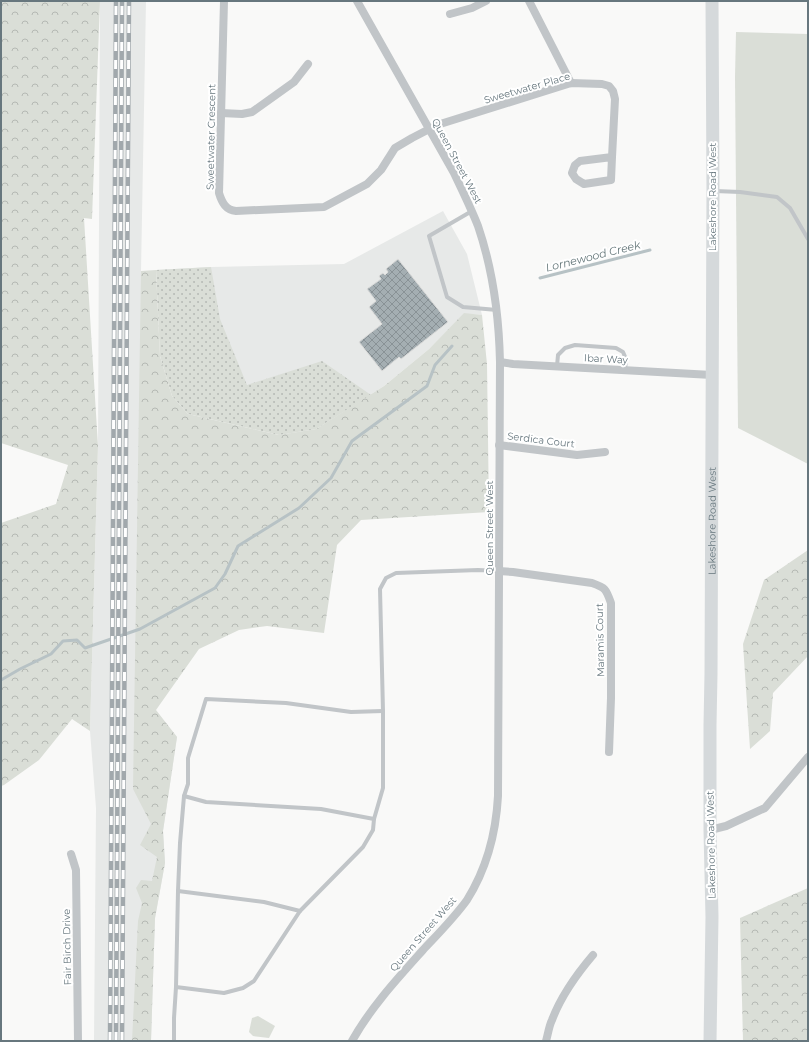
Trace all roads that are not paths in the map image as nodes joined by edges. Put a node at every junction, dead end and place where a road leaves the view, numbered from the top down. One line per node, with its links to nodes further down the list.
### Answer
1 (224, 1): 9 (street, Sweetwater Crescent)
2 (357, 1): 10 (street, Queen Street West)
3 (486, 1): 6 (street)
4 (529, 1): 8 (street)
5 (712, 1): 12 (main road, Lakeshore Road West)
6 (450, 14)
7 (308, 64): 9 (street)
8 (571, 83): 10 (street, Sweetwater Place); 11 (street, Sweetwater Place)
9 (221, 113): 10 (street, Sweetwater Crescent)
10 (429, 129): 13 (street, Queen Street West)
11 (612, 157): 11 (street, Sweetwater Place)
12 (713, 191): 14 (lane); 19 (main road, Lakeshore Road West)
13 (472, 211): 15 (street, Queen Street West); 15 (lane)
14 (808, 239)
15 (497, 310): 16 (street, Queen Street West)
16 (500, 362): 17 (street, Ibar Way); 20 (street, Queen Street West)
17 (557, 366): 18 (street, Ibar Way); 18 (lane)
18 (625, 370): 19 (street, Ibar Way)
19 (712, 374): 28 (main road, Lakeshore Road West)
20 (499, 445): 21 (street, Serdica Court); 22 (street, Queen Street West)
21 (605, 452)
22 (499, 571): 23 (lane); 24 (street, Maramis Court); 36 (street, Queen Street West)
23 (383, 711): 26 (lane); 27 (lane)
24 (608, 752)
25 (808, 757): 28 (street)
26 (184, 796): 27 (lane); 30 (lane)
27 (374, 819): 31 (lane)
28 (710, 830): 38 (main road, Lakeshore Road West)
29 (71, 854): 34 (street, Fair Birch Drive)
30 (178, 891): 31 (lane); 33 (lane)
31 (300, 911): 33 (lane)
32 (593, 955): 37 (street)
33 (176, 987): 35 (lane)
34 (78, 1041)
35 (174, 1041)
36 (352, 1041)
37 (546, 1041)
38 (710, 1041)

